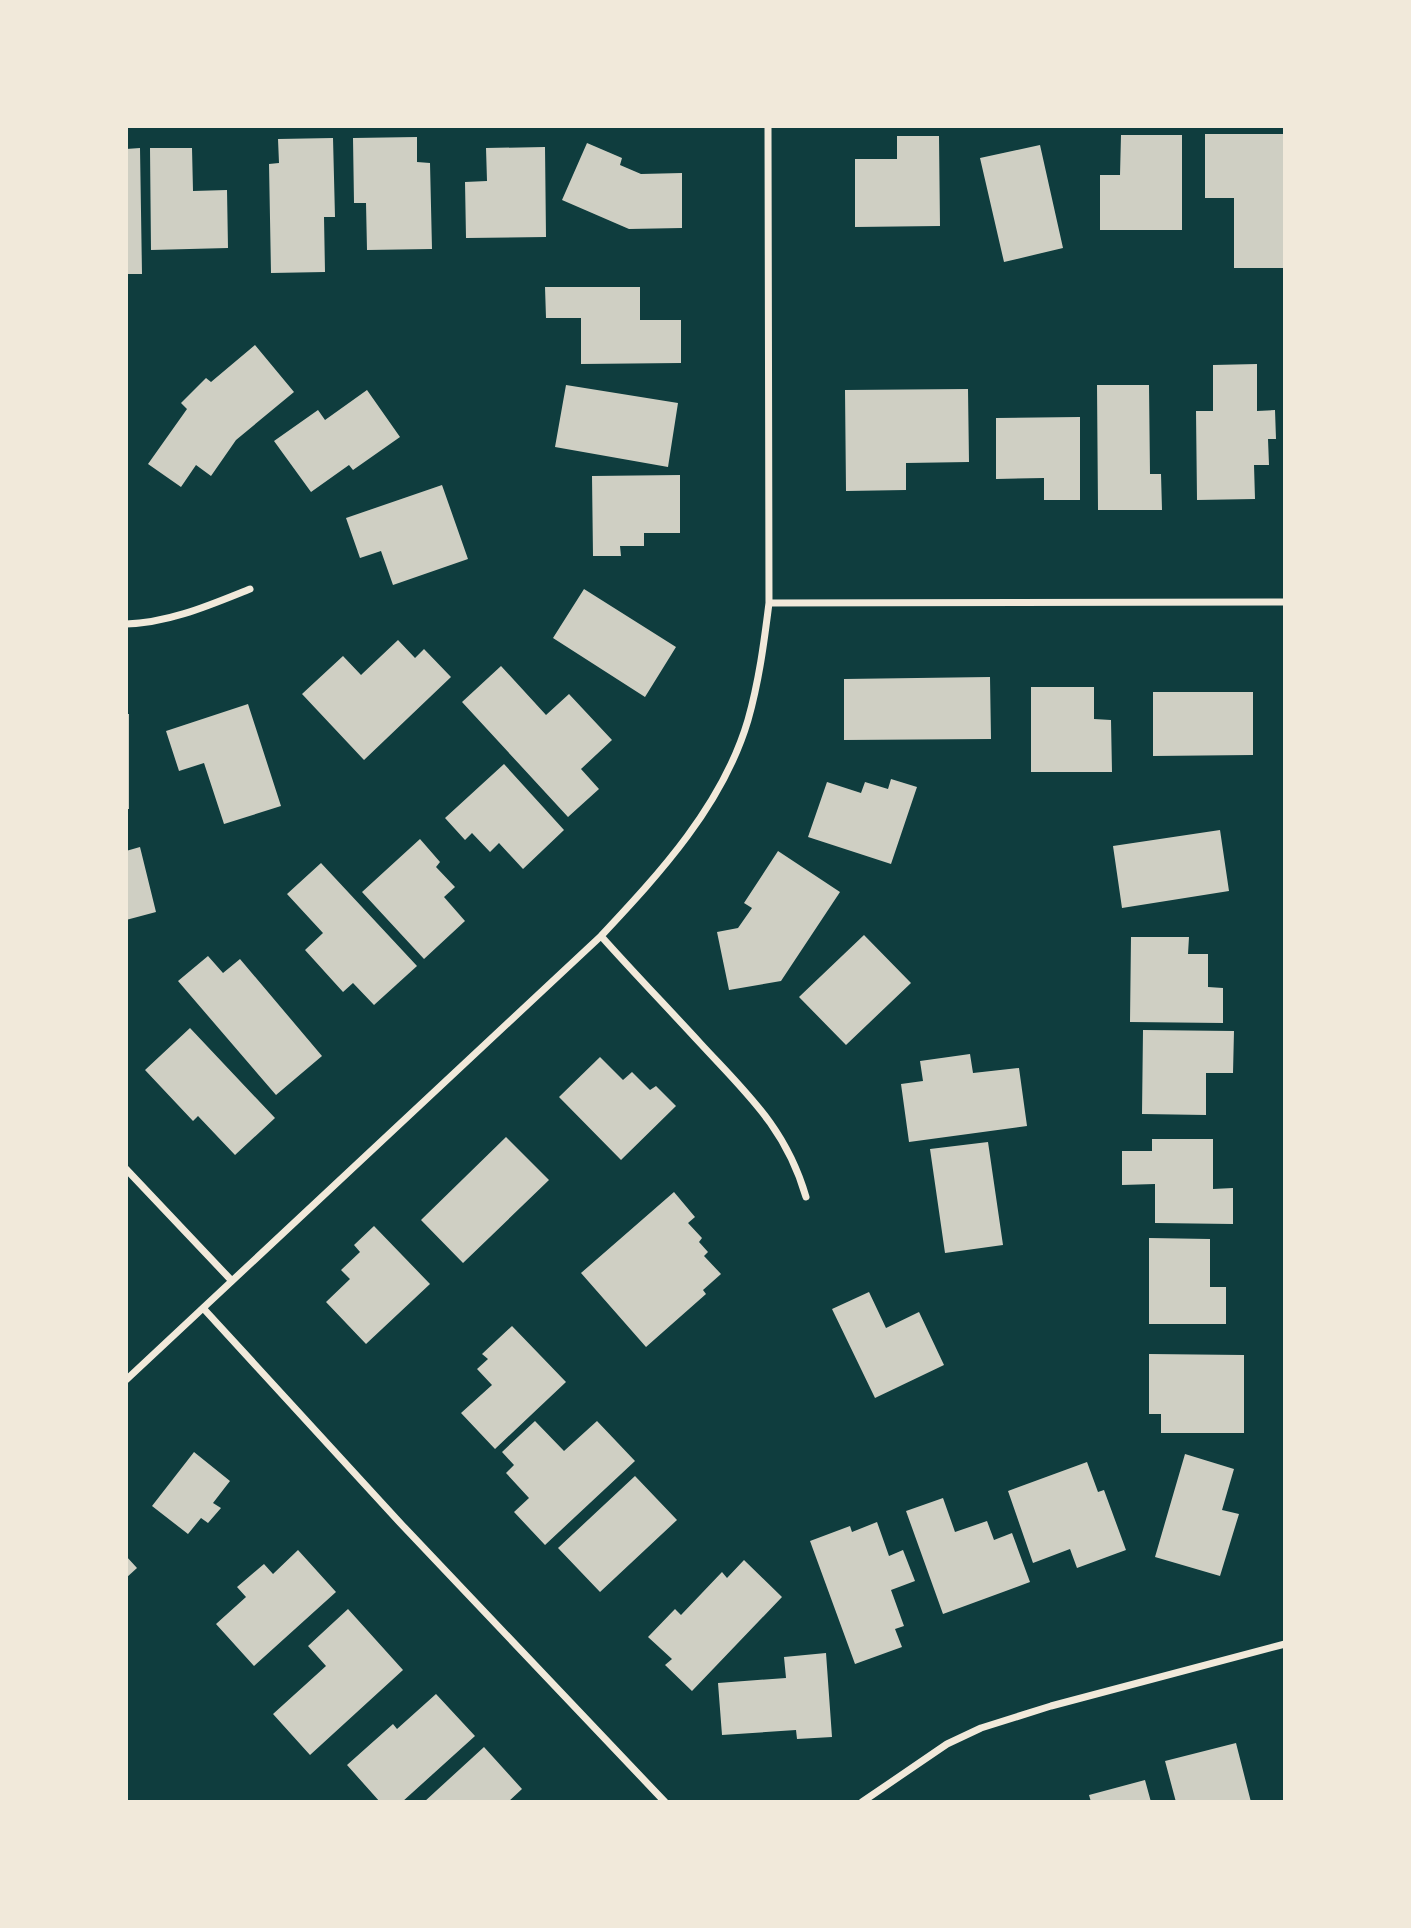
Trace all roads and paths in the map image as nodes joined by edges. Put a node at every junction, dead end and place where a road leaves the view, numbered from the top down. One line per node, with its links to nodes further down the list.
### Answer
1 (768, 126): 4 (street)
2 (250, 589): 5 (street)
3 (1285, 602): 4 (street)
4 (769, 603): 6 (street)
5 (126, 624)
6 (601, 936): 8 (street); 9 (street)
7 (126, 1169): 9 (street)
8 (806, 1197)
9 (232, 1281): 10 (street)
10 (203, 1308): 11 (street); 13 (street)
11 (126, 1380)
12 (1285, 1644): 14 (street)
13 (665, 1802)
14 (862, 1802)

